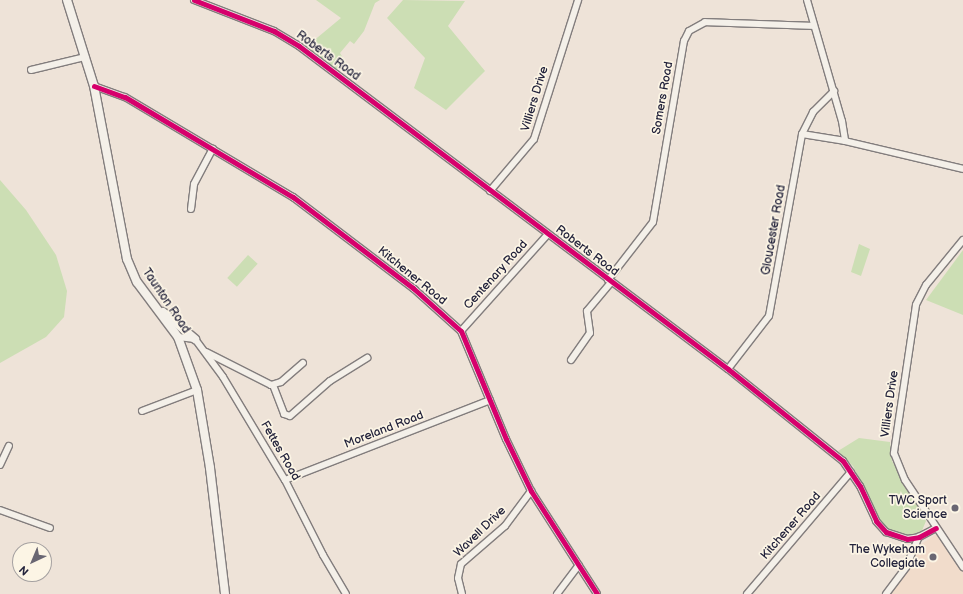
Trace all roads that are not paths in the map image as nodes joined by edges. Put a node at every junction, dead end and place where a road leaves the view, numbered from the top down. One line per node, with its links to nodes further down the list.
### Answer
1 (67, 0): 6 (street, Taunton Road)
2 (194, 0): 14 (street, Roberts Road)
3 (578, 0): 14 (street, Villiers Drive)
4 (807, 0): 5 (street)
5 (813, 26): 9 (street); 18 (street, Somers Road)
6 (85, 57): 7 (street); 8 (street, Taunton Road)
7 (31, 70)
8 (94, 86): 12 (street, Kitchener Road); 19 (street, Taunton Road)
9 (834, 91): 10 (street, Gloucester Road); 11 (street)
10 (802, 134): 11 (street); 27 (street, Gloucester Road)
11 (845, 141): 13 (street)
12 (213, 149): 15 (street); 20 (street, Kitchener Road)
13 (963, 169)
14 (490, 191): 16 (street, Roberts Road)
15 (191, 209)
16 (548, 234): 18 (street, Roberts Road); 20 (street, Centenary Road)
17 (963, 240): 39 (street, Villiers Drive)
18 (610, 281): 25 (street, Somers Road); 27 (street, Roberts Road)
19 (157, 308): 21 (street, Taunton Road); 22 (street)
20 (461, 331): 30 (street, Kitchener Road)
21 (178, 338): 22 (street); 29 (street, Taunton Road)
22 (195, 340): 23 (street, Fettes Road)
23 (206, 352): 28 (street); 35 (street, Fettes Road)
24 (367, 358): 28 (street)
25 (571, 360)
26 (303, 363): 28 (street)
27 (728, 369): 34 (street, Roberts Road)
28 (274, 385)
29 (197, 390): 31 (street); 43 (street, Taunton Road)
30 (490, 400): 35 (street, Moreland Road); 36 (street, Kitchener Road)
31 (142, 411)
32 (9, 446): 33 (street)
33 (0, 465)
34 (852, 472): 40 (street, Roberts Road); 48 (street, Kitchener Road)
35 (285, 480): 44 (street, Fettes Road)
36 (531, 491): 41 (street, Kitchener Road); 45 (street, Wavell Drive)
37 (0, 510): 38 (street)
38 (50, 528)
39 (936, 528): 40 (street, Roberts Road); 42 (street, Villiers Drive)
40 (919, 537): 49 (street)
41 (579, 565): 46 (street); 47 (street, Kitchener Road)
42 (963, 567)
43 (225, 594)
44 (346, 594)
45 (462, 594)
46 (557, 594)
47 (598, 594)
48 (747, 594)
49 (886, 594)

